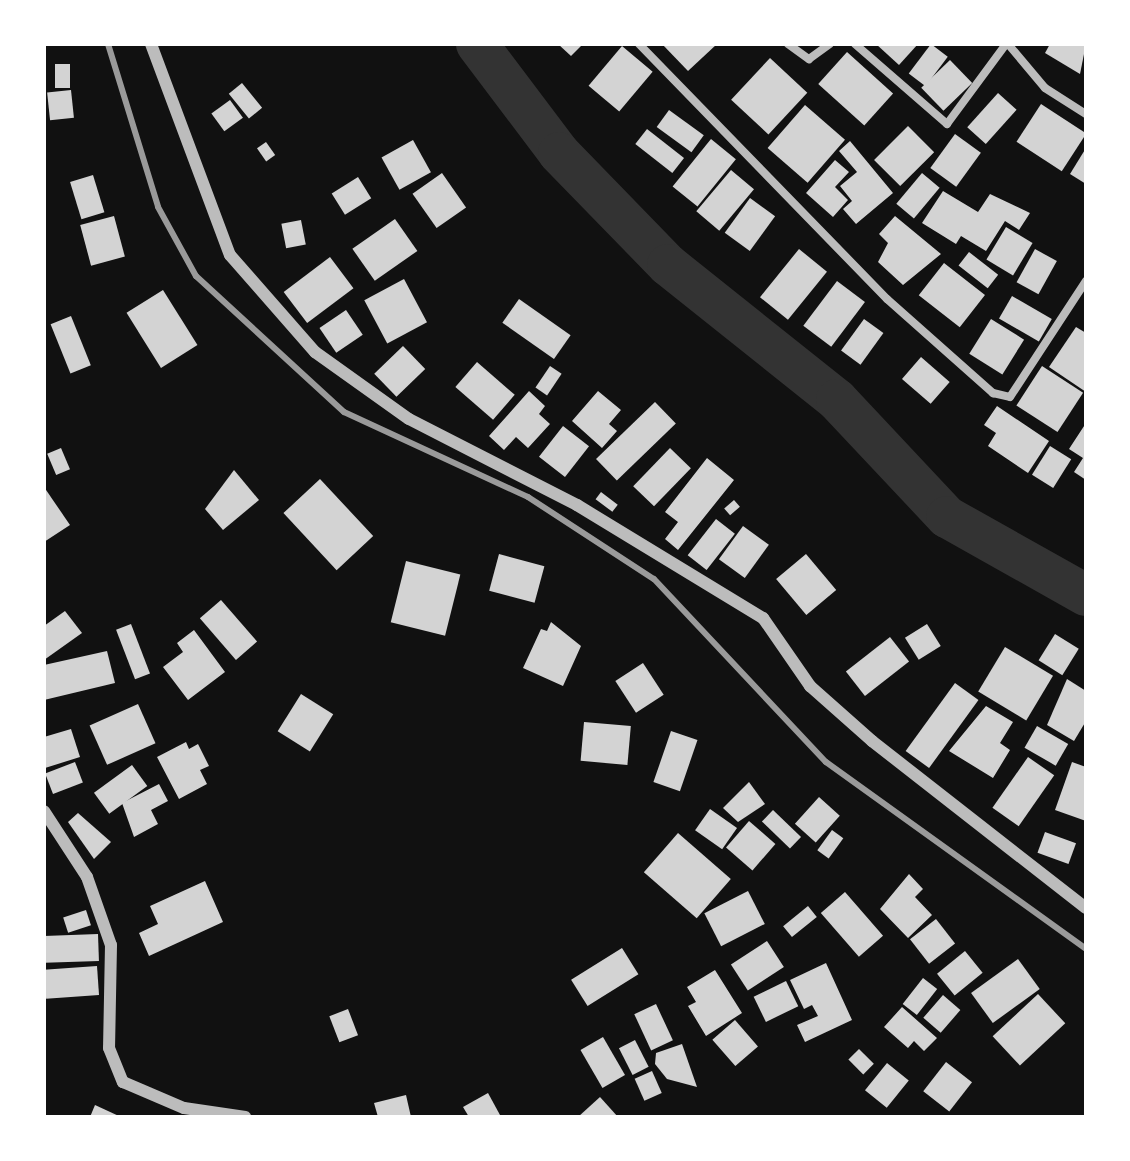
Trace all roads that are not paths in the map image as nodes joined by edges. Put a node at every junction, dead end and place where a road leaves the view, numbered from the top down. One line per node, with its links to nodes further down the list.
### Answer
1 (151, 44): 10 (street)
2 (639, 44): 8 (street)
3 (788, 44): 4 (street)
4 (830, 44)
5 (855, 44): 6 (street)
6 (1007, 44): 7 (street)
7 (1086, 114)
8 (1086, 281)
9 (44, 811): 11 (street)
10 (1086, 908)
11 (245, 1117)

